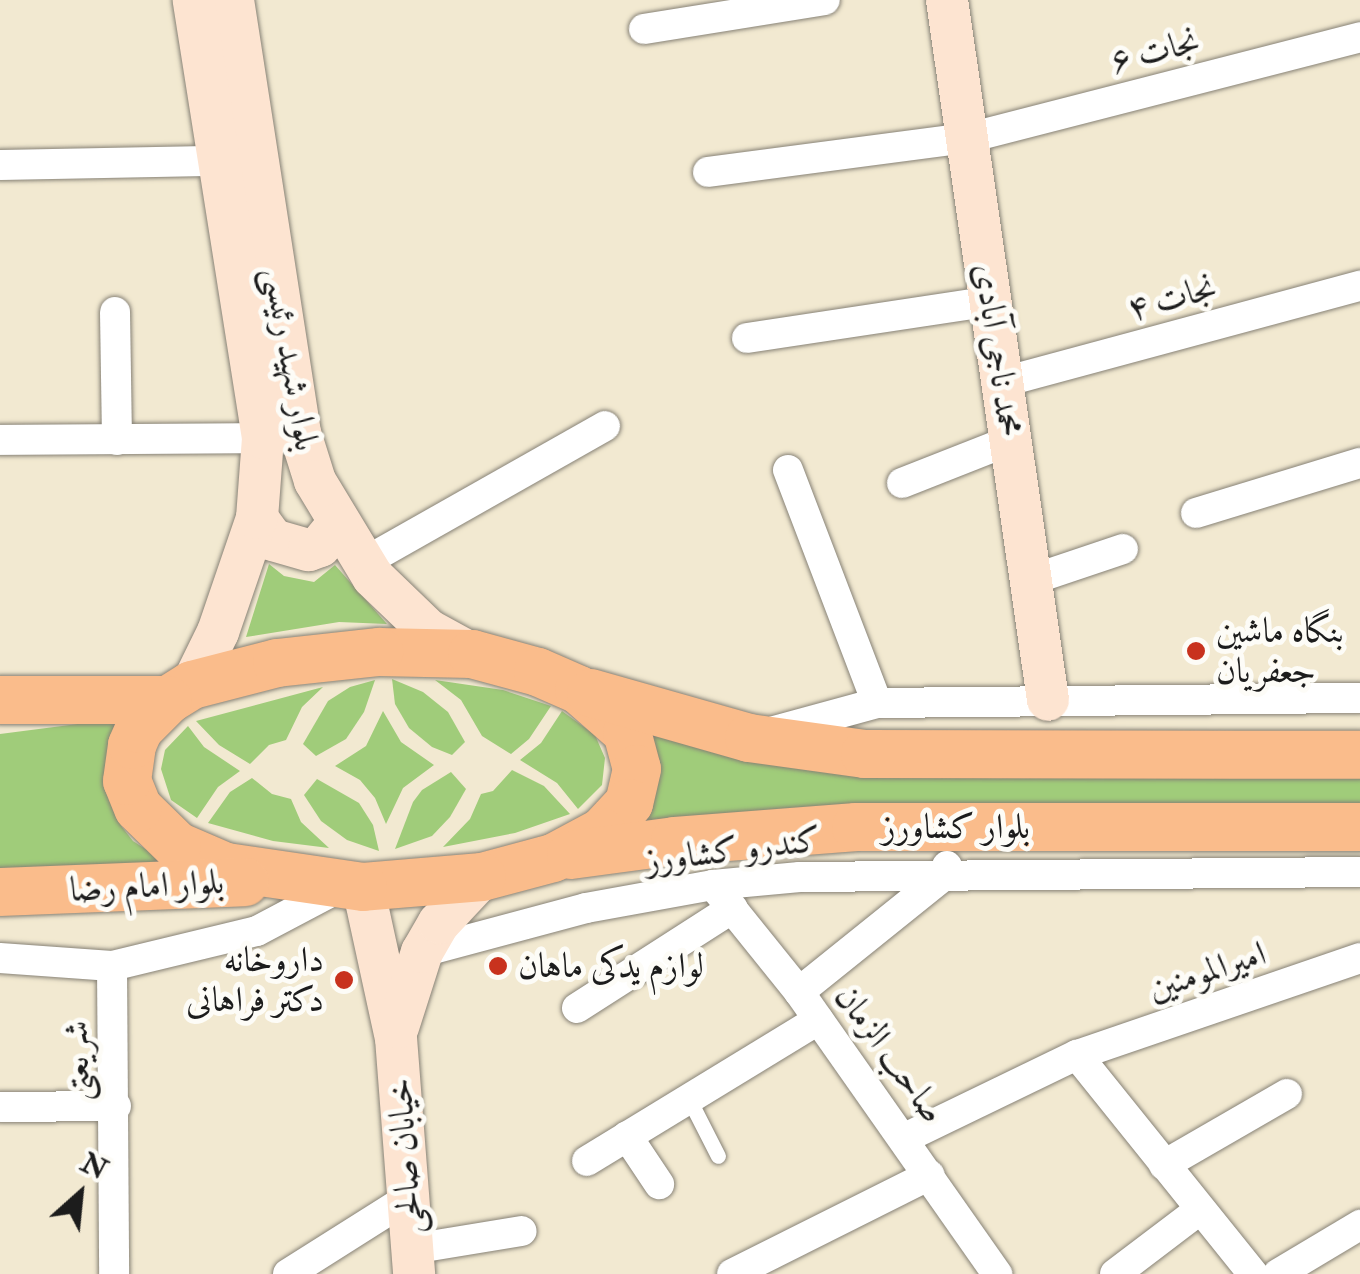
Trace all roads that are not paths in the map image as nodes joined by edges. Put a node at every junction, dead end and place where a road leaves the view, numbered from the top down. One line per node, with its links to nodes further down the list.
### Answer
1 (194, 0): 8 (main road, بلوار شهید رئیسی)
2 (233, 0): 26 (main road, بلوار شهید رئیسی)
3 (826, 0): 5 (street)
4 (948, 0): 7 (main road, محمد ناجی آبادی)
5 (644, 29)
6 (1360, 37): 7 (street, نجات ۶)
7 (968, 138): 10 (street, نجات ۶); 12 (main road, محمد ناجی آبادی)
8 (218, 161): 9 (street); 17 (main road, بلوار شهید رئیسی)
9 (0, 165)
10 (708, 172)
11 (1360, 286): 15 (street, نجات ۴)
12 (992, 301): 14 (street); 15 (main road, محمد ناجی آبادی)
13 (115, 312): 19 (street)
14 (747, 338)
15 (1002, 382): 20 (main road, محمد ناجی آبادی)
16 (604, 426): 28 (street)
17 (263, 438): 19 (street); 25 (main road, بلوار شهید رئیسی)
18 (0, 440): 19 (street)
19 (118, 440)
20 (1011, 440): 23 (street); 29 (main road, محمد ناجی آبادی)
21 (1360, 463): 24 (street)
22 (788, 470): 38 (street)
23 (902, 484)
24 (1196, 513)
25 (257, 518): 26 (main road); 33 (main road, بلوار شهید رئیسی)
26 (338, 524): 28 (main road, بلوار شهید رئیسی)
27 (1123, 549): 29 (street)
28 (363, 563): 30 (main road, بلوار شهید رئیسی)
29 (1031, 580): 37 (main road, محمد ناجی آبادی)
30 (472, 654): 32 (main road); 33 (main road)
31 (1360, 685): 34 (street)
32 (579, 690): 39 (main road, بلوار کشاورز); 42 (main road)
33 (180, 692): 36 (main road); 46 (main road)
34 (1323, 698): 35 (street); 37 (street)
35 (1360, 698)
36 (0, 700)
37 (1048, 700): 38 (street)
38 (877, 702): 39 (street)
39 (749, 738): 40 (main road, بلوار کشاورز)
40 (1360, 755)
41 (948, 826): 42 (main road, بلوار کشاورز); 43 (main road, بلوار کشاورز); 44 (street)
42 (553, 858): 45 (main road)
43 (1359, 862): 44 (street, کندرو کشاورز)
44 (947, 873): 47 (street, کندرو کشاورز); 55 (street)
45 (482, 877): 48 (main road); 51 (main road)
46 (294, 879): 48 (main road); 49 (main road, بلوار امام رضا)
47 (713, 885): 50 (street, صاحب الزمان); 51 (street, کندرو کشاورز)
48 (353, 886): 54 (street); 58 (main road)
49 (0, 892)
50 (733, 908): 55 (street, صاحب الزمان); 56 (street)
51 (422, 952): 58 (main road)
52 (0, 958): 54 (street)
53 (1360, 958): 59 (street, امیرالمومنین)
54 (112, 966): 62 (street, شریعتی)
55 (799, 992): 57 (street, صاحب الزمان)
56 (577, 1008)
57 (818, 1020): 61 (street); 65 (street, صاحب الزمان)
58 (396, 1038): 71 (main road, خیابان صالحی)
59 (1077, 1056): 65 (street, امیرالمومنین); 68 (street)
60 (1288, 1094): 68 (street)
61 (688, 1097): 64 (street); 66 (lane)
62 (116, 1106): 63 (street); 76 (street, شریعتی)
63 (0, 1107)
64 (626, 1136): 67 (street); 70 (street)
65 (905, 1138): 69 (street, صاحب الزمان)
66 (718, 1156)
67 (587, 1161)
68 (1164, 1165): 72 (street)
69 (930, 1175): 78 (street); 79 (street, صاحب الزمان)
70 (658, 1184)
71 (408, 1198): 75 (main road, خیابان صالحی); 77 (street)
72 (1198, 1211): 80 (street); 81 (street)
73 (1360, 1225): 82 (street)
74 (522, 1231): 75 (street)
75 (413, 1262)
76 (114, 1274)
77 (288, 1274)
78 (732, 1274)
79 (997, 1274)
80 (1115, 1274)
81 (1253, 1274)
82 (1278, 1274)

